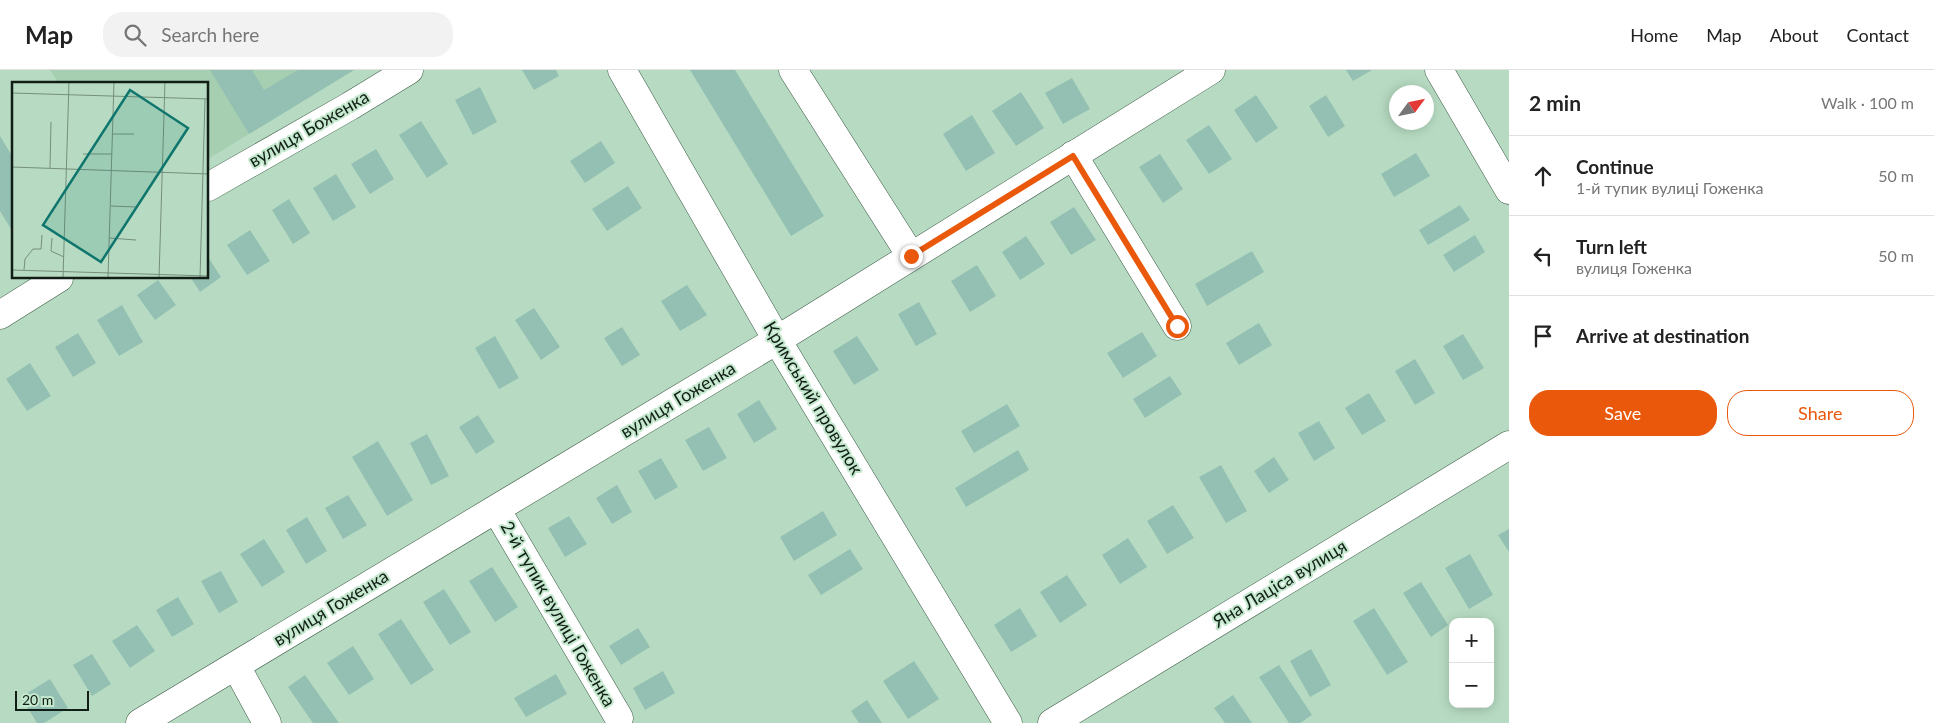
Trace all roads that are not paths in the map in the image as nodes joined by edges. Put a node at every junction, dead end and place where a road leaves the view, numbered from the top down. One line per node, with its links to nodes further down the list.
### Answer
1 (409, 70): 7 (street, вулиця Боженка)
2 (622, 70): 13 (street, Кримський провулок)
3 (793, 70): 9 (street)
4 (1211, 70): 6 (street, вулиця Гоженка)
5 (1440, 70): 8 (street)
6 (1073, 156): 9 (street, вулиця Гоженка); 12 (street)
7 (209, 186)
8 (1509, 190)
9 (911, 256): 13 (street, вулиця Гоженка)
10 (57, 279): 11 (street)
11 (0, 314)
12 (1177, 326)
13 (777, 340): 15 (street, вулиця Гоженка); 20 (street, Кримський провулок)
14 (1509, 445): 21 (street, Яна Лаціса вулиця)
15 (496, 509): 16 (street, вулиця Гоженка); 17 (street, 2-й тупик вулиці Гоженка)
16 (236, 666): 18 (street, вулиця Гоженка); 19 (street)
17 (619, 718)
18 (140, 723)
19 (267, 723)
20 (1008, 723)
21 (1052, 723)

